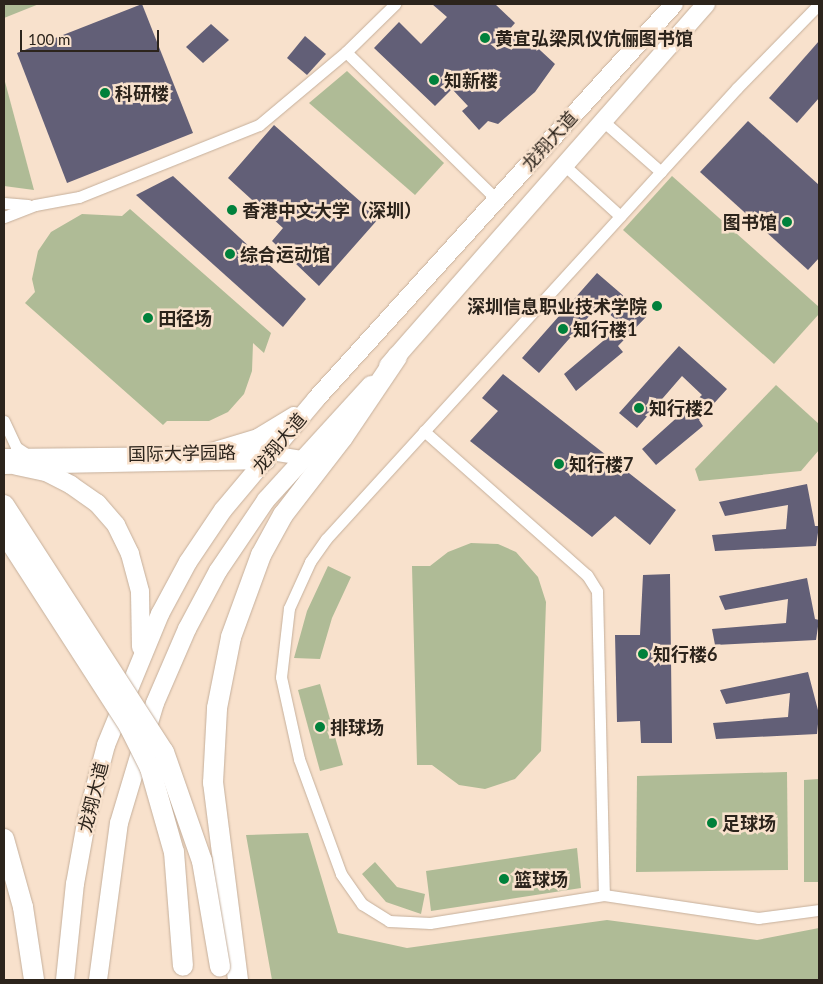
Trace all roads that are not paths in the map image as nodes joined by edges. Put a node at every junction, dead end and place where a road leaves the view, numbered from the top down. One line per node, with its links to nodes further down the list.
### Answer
1 (395, 4): 5 (street)
2 (674, 4): 9 (main road, 龙翔大道)
3 (706, 4): 6 (main road, 龙翔大道)
4 (819, 4): 8 (street)
5 (346, 52): 9 (street); 11 (street)
6 (604, 121): 7 (main road, 龙翔大道); 8 (street)
7 (564, 165): 12 (street); 14 (main road, 龙翔大道)
8 (661, 172): 12 (street)
9 (496, 199): 15 (main road, 龙翔大道)
10 (4, 203): 11 (street)
11 (35, 205): 13 (street)
12 (620, 216): 17 (street)
13 (4, 217)
14 (397, 357): 20 (main road, 龙翔大道); 33 (highway)
15 (316, 399): 18 (main road); 19 (main road, 龙翔大道)
16 (4, 421): 21 (street)
17 (424, 431): 26 (street); 26 (street)
18 (208, 453): 19 (street, 国际大学园路); 21 (street, 国际大学园路)
19 (267, 458): 20 (street, 国际大学园路); 21 (street, 国际大学园路); 24 (main road, 龙翔大道)
20 (302, 458): 32 (main road, 龙翔大道)
21 (13, 461): 24 (main road)
22 (4, 505): 29 (highway, bridge)
23 (4, 532): 28 (highway, bridge)
24 (138, 668): 31 (main road, 龙翔大道)
25 (4, 839): 30 (highway)
26 (604, 895): 27 (street)
27 (819, 910)
28 (183, 973)
29 (221, 973)
30 (34, 980)
31 (65, 980)
32 (98, 980)
33 (238, 980)

